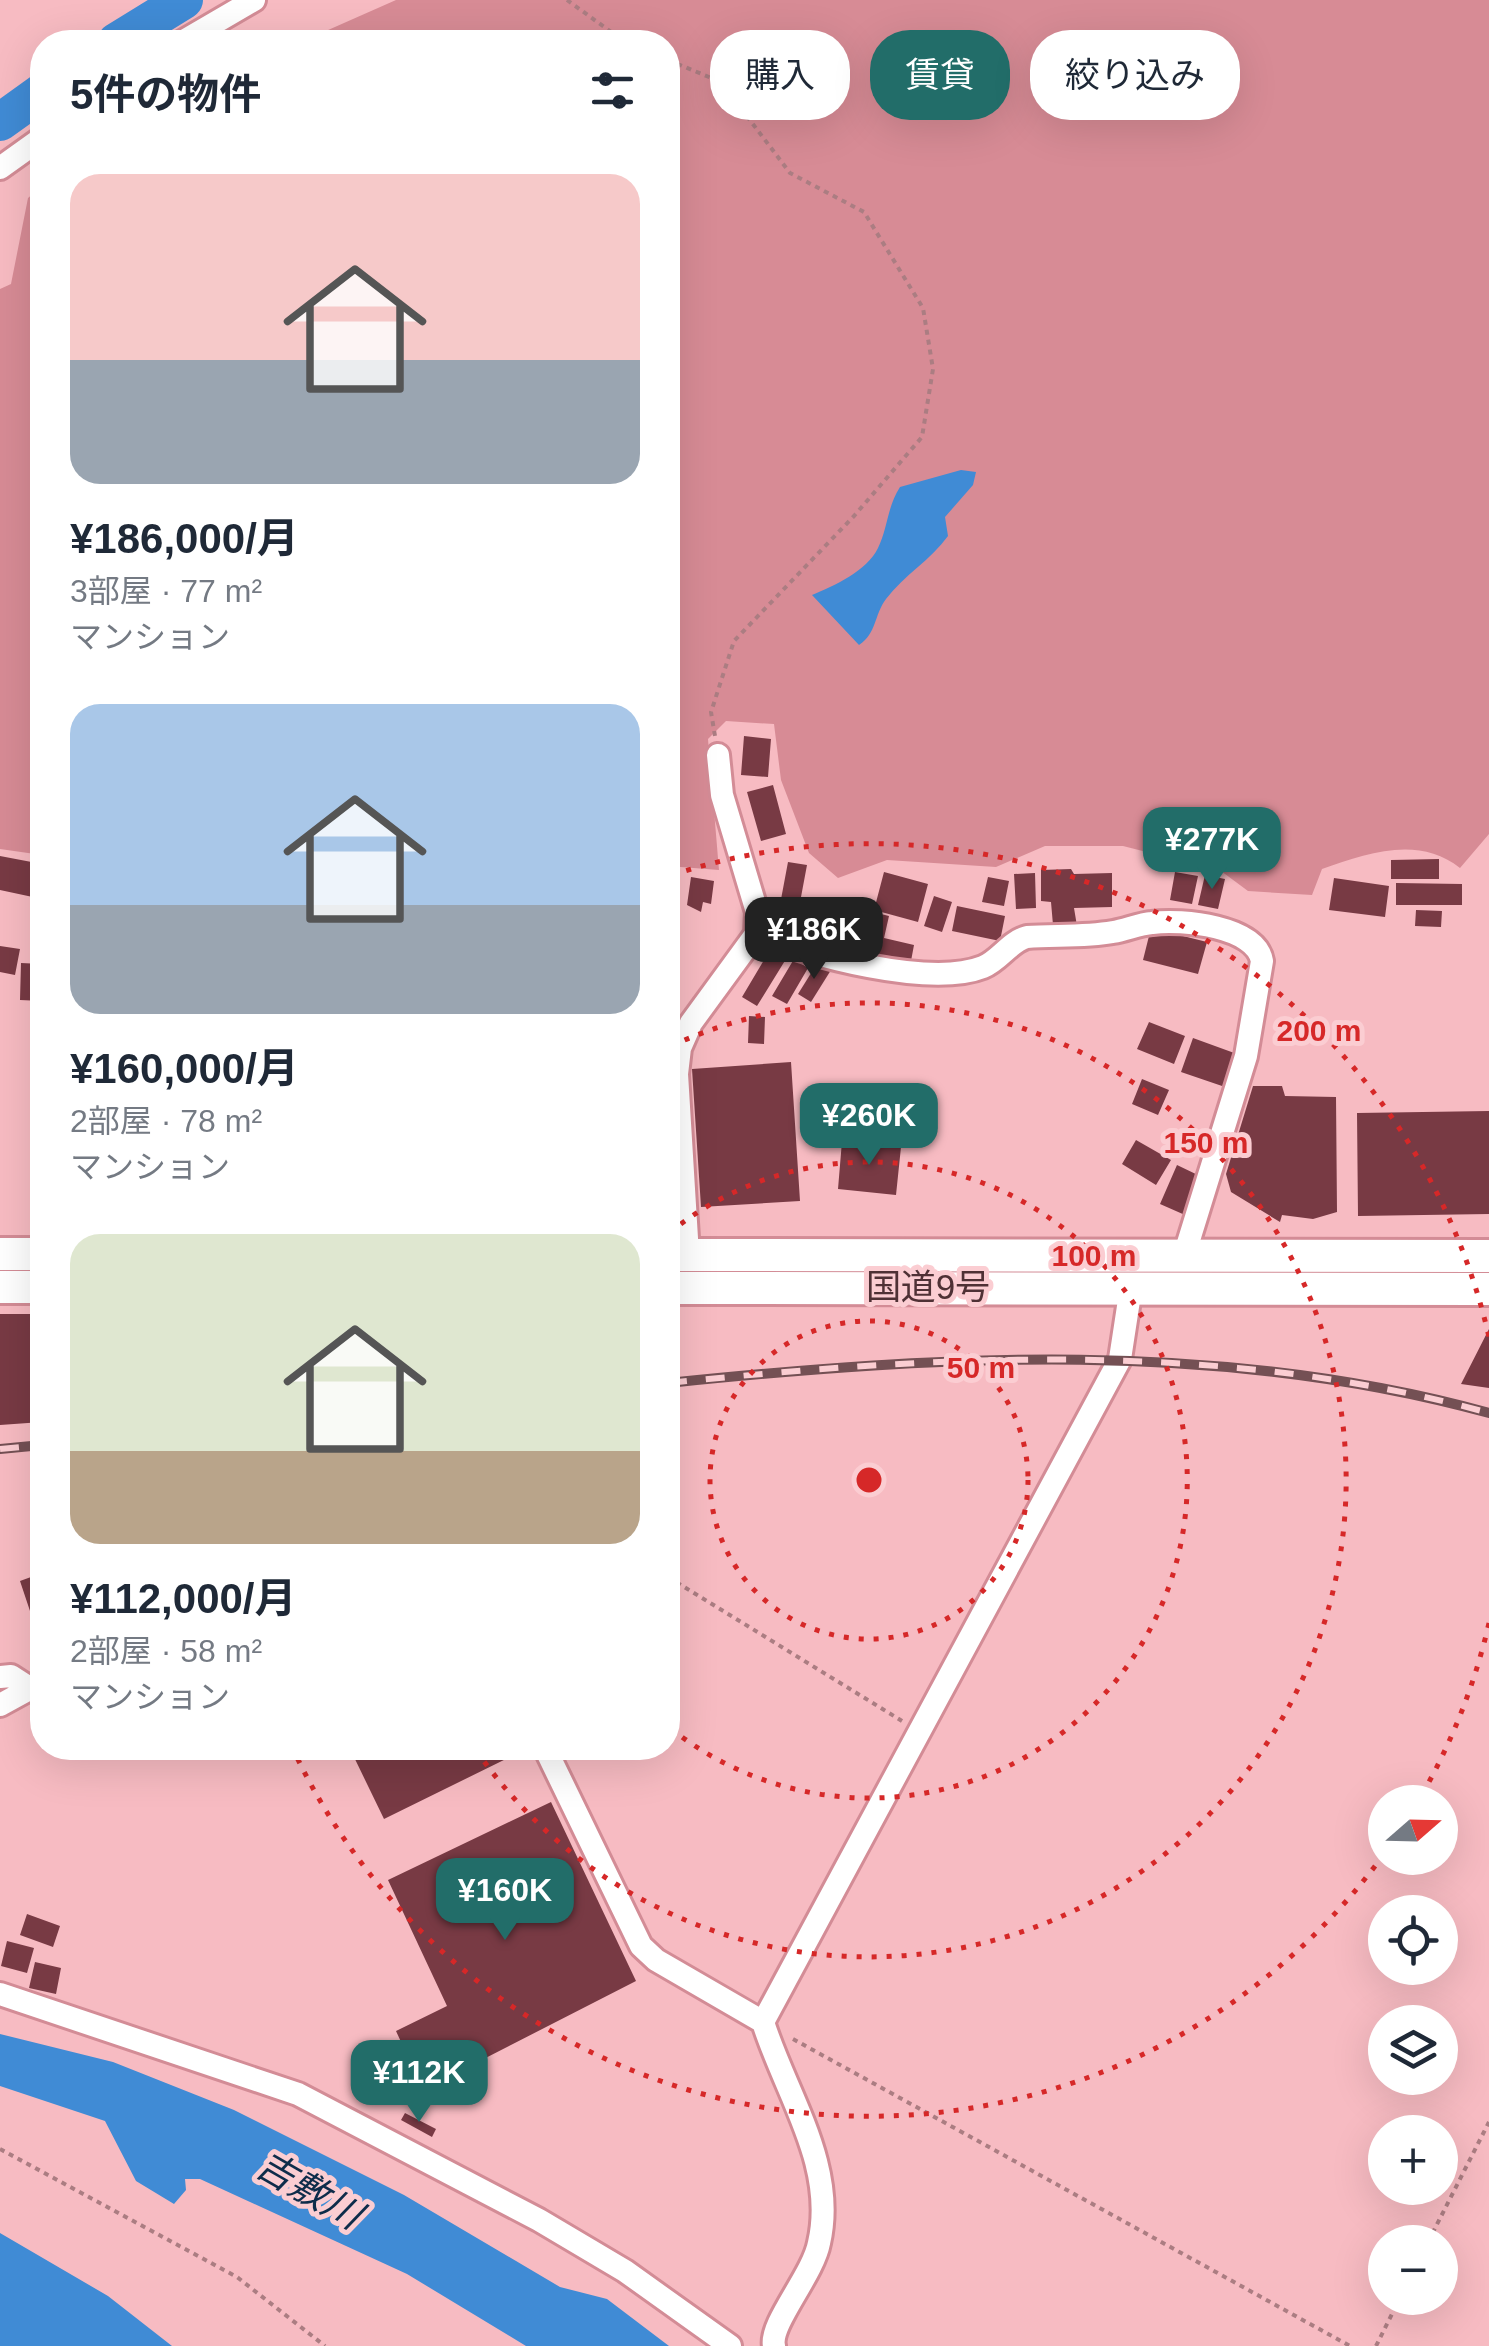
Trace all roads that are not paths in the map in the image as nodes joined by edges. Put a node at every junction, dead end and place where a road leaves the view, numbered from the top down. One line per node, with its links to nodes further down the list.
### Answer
1 (254, 0): 2 (street)
2 (203, 30)
3 (30, 147): 4 (street)
4 (0, 168)
5 (718, 755): 6 (street)
6 (756, 934): 7 (street); 11 (street)
7 (680, 1048)
8 (0, 1254): 9 (highway)
9 (30, 1254)
10 (680, 1255): 11 (highway, 国道9号)
11 (1184, 1256): 12 (highway, 国道9号)
12 (1489, 1256)
13 (0, 1287): 14 (highway)
14 (30, 1287)
15 (1131, 1287): 16 (highway, 国道9号); 17 (highway, 国道9号); 24 (street)
16 (680, 1288)
17 (1489, 1290)
18 (0, 1676): 19 (street)
19 (30, 1683)
20 (30, 1688): 21 (street)
21 (0, 1705)
22 (551, 1760): 24 (street)
23 (0, 1994): 25 (street)
24 (763, 2022): 26 (street)
25 (730, 2346)
26 (774, 2346)

